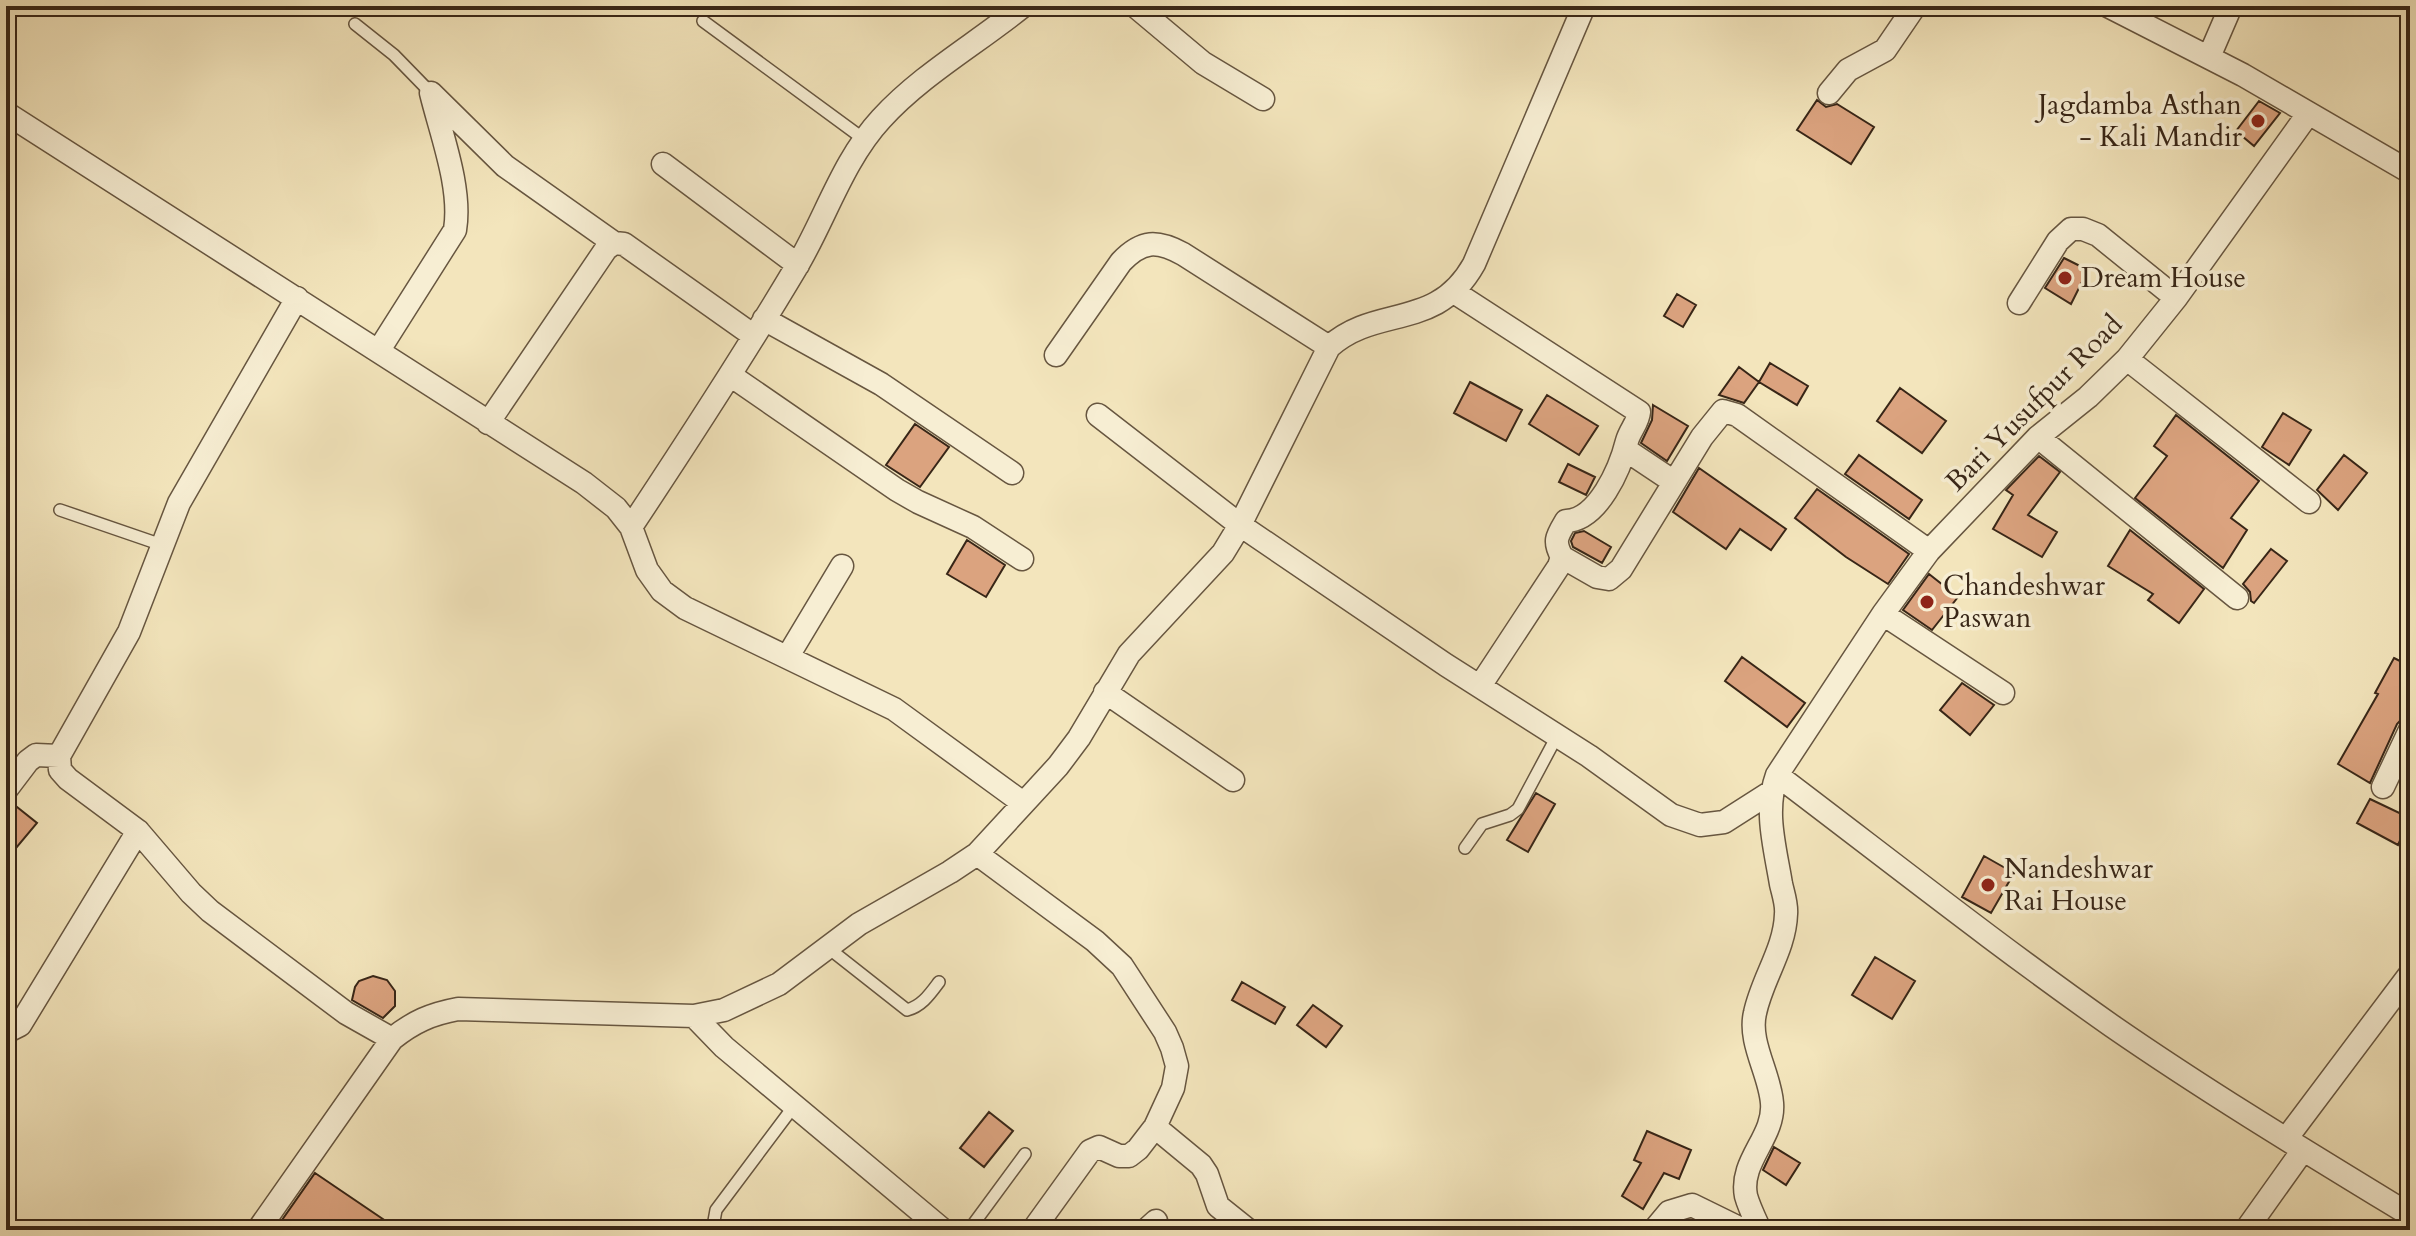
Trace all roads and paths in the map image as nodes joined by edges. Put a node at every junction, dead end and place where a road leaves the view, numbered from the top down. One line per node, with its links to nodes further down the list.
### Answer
1 (1023, 6): 15 (street)
2 (1135, 6): 12 (street)
3 (1584, 6): 20 (street)
4 (1915, 6): 11 (street)
5 (2108, 6): 9 (street)
6 (2231, 6): 9 (street)
7 (703, 21): 15 (lane)
8 (355, 24): 10 (lane)
9 (2209, 57): 14 (street)
10 (431, 93): 18 (street); 26 (street)
11 (1829, 93)
12 (1263, 99)
13 (6, 113): 21 (street)
14 (2308, 114): 17 (street); 22 (street, Bari Yusufpur Road)
15 (865, 140): 19 (street)
16 (663, 164): 19 (street)
17 (2410, 172)
18 (614, 243): 24 (street); 31 (street)
19 (798, 265): 24 (street)
20 (1454, 292): 25 (street); 33 (street)
21 (297, 298): 26 (street); 40 (street)
22 (2176, 298): 23 (street); 28 (street, Bari Yusufpur Road)
23 (2019, 303)
24 (759, 328): 29 (street); 34 (street)
25 (1329, 347): 27 (street); 38 (street)
26 (379, 350): 31 (street)
27 (1056, 355)
28 (2127, 359): 32 (street, Bari Yusufpur Road); 36 (street)
29 (730, 375): 39 (street); 43 (street)
30 (1098, 415): 38 (street)
31 (488, 423): 39 (street)
32 (2038, 437): 41 (street, Bari Yusufpur Road); 45 (street)
33 (1626, 450): 35 (street); 42 (street)
34 (1012, 473)
35 (1674, 482): 41 (street); 42 (street)
36 (2309, 502)
37 (60, 510): 40 (lane)
38 (1240, 525): 48 (street); 49 (street)
39 (631, 527): 47 (street)
40 (162, 545): 53 (street)
41 (1929, 551): 46 (street, Bari Yusufpur Road)
42 (1562, 557): 48 (street)
43 (1022, 559)
44 (842, 566): 47 (street)
45 (2237, 598)
46 (1883, 614): 50 (street); 55 (street, Bari Yusufpur Road)
47 (788, 656): 58 (street)
48 (1480, 686): 52 (street)
49 (1105, 692): 54 (street); 58 (street)
50 (2003, 693)
51 (2410, 730): 56 (street)
52 (1557, 736): 55 (street); 60 (lane)
53 (59, 756): 57 (street); 59 (street)
54 (1233, 780)
55 (1774, 784): 70 (street); 81 (street)
56 (2383, 787)
57 (6, 790)
58 (1023, 803): 61 (street)
59 (138, 831): 66 (street); 67 (street)
60 (1465, 848)
61 (977, 854): 62 (street); 69 (street)
62 (826, 947): 64 (lane); 65 (street)
63 (2408, 980): 70 (street)
64 (939, 982)
65 (694, 1016): 67 (street); 68 (street)
66 (6, 1032)
67 (392, 1039): 73 (street)
68 (794, 1106): 74 (lane); 75 (street)
69 (1155, 1127): 77 (street); 78 (street)
70 (2295, 1145): 72 (street); 82 (street)
71 (1025, 1154): 76 (lane)
72 (2410, 1215)
73 (258, 1230)
74 (719, 1230)
75 (943, 1230)
76 (969, 1230)
77 (1033, 1230)
78 (1248, 1230)
79 (1654, 1230): 80 (street)
80 (1743, 1230)
81 (1760, 1230)
82 (2246, 1230)

